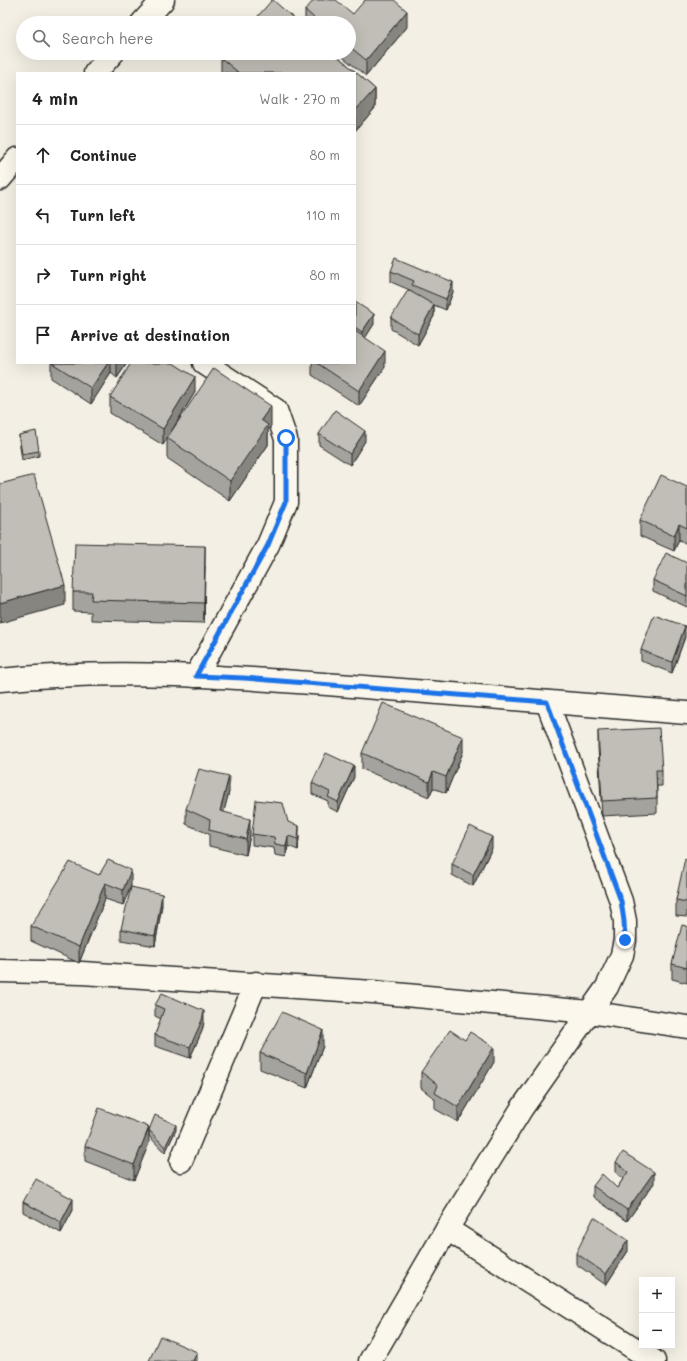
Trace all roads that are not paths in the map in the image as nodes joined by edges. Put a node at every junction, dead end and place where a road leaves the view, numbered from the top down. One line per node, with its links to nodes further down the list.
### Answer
1 (163, 0): 2 (street)
2 (148, 16)
3 (107, 60): 4 (street)
4 (96, 72)
5 (16, 161): 6 (street)
6 (0, 179)
7 (211, 365): 8 (street)
8 (196, 676): 9 (street); 10 (street)
9 (0, 680)
10 (547, 702): 11 (street); 14 (street)
11 (687, 713)
12 (0, 971): 13 (street)
13 (256, 984): 14 (street); 16 (street)
14 (589, 1012): 15 (street); 17 (street)
15 (687, 1027)
16 (181, 1161)
17 (447, 1229): 18 (street); 19 (street)
18 (370, 1361)
19 (654, 1361)

